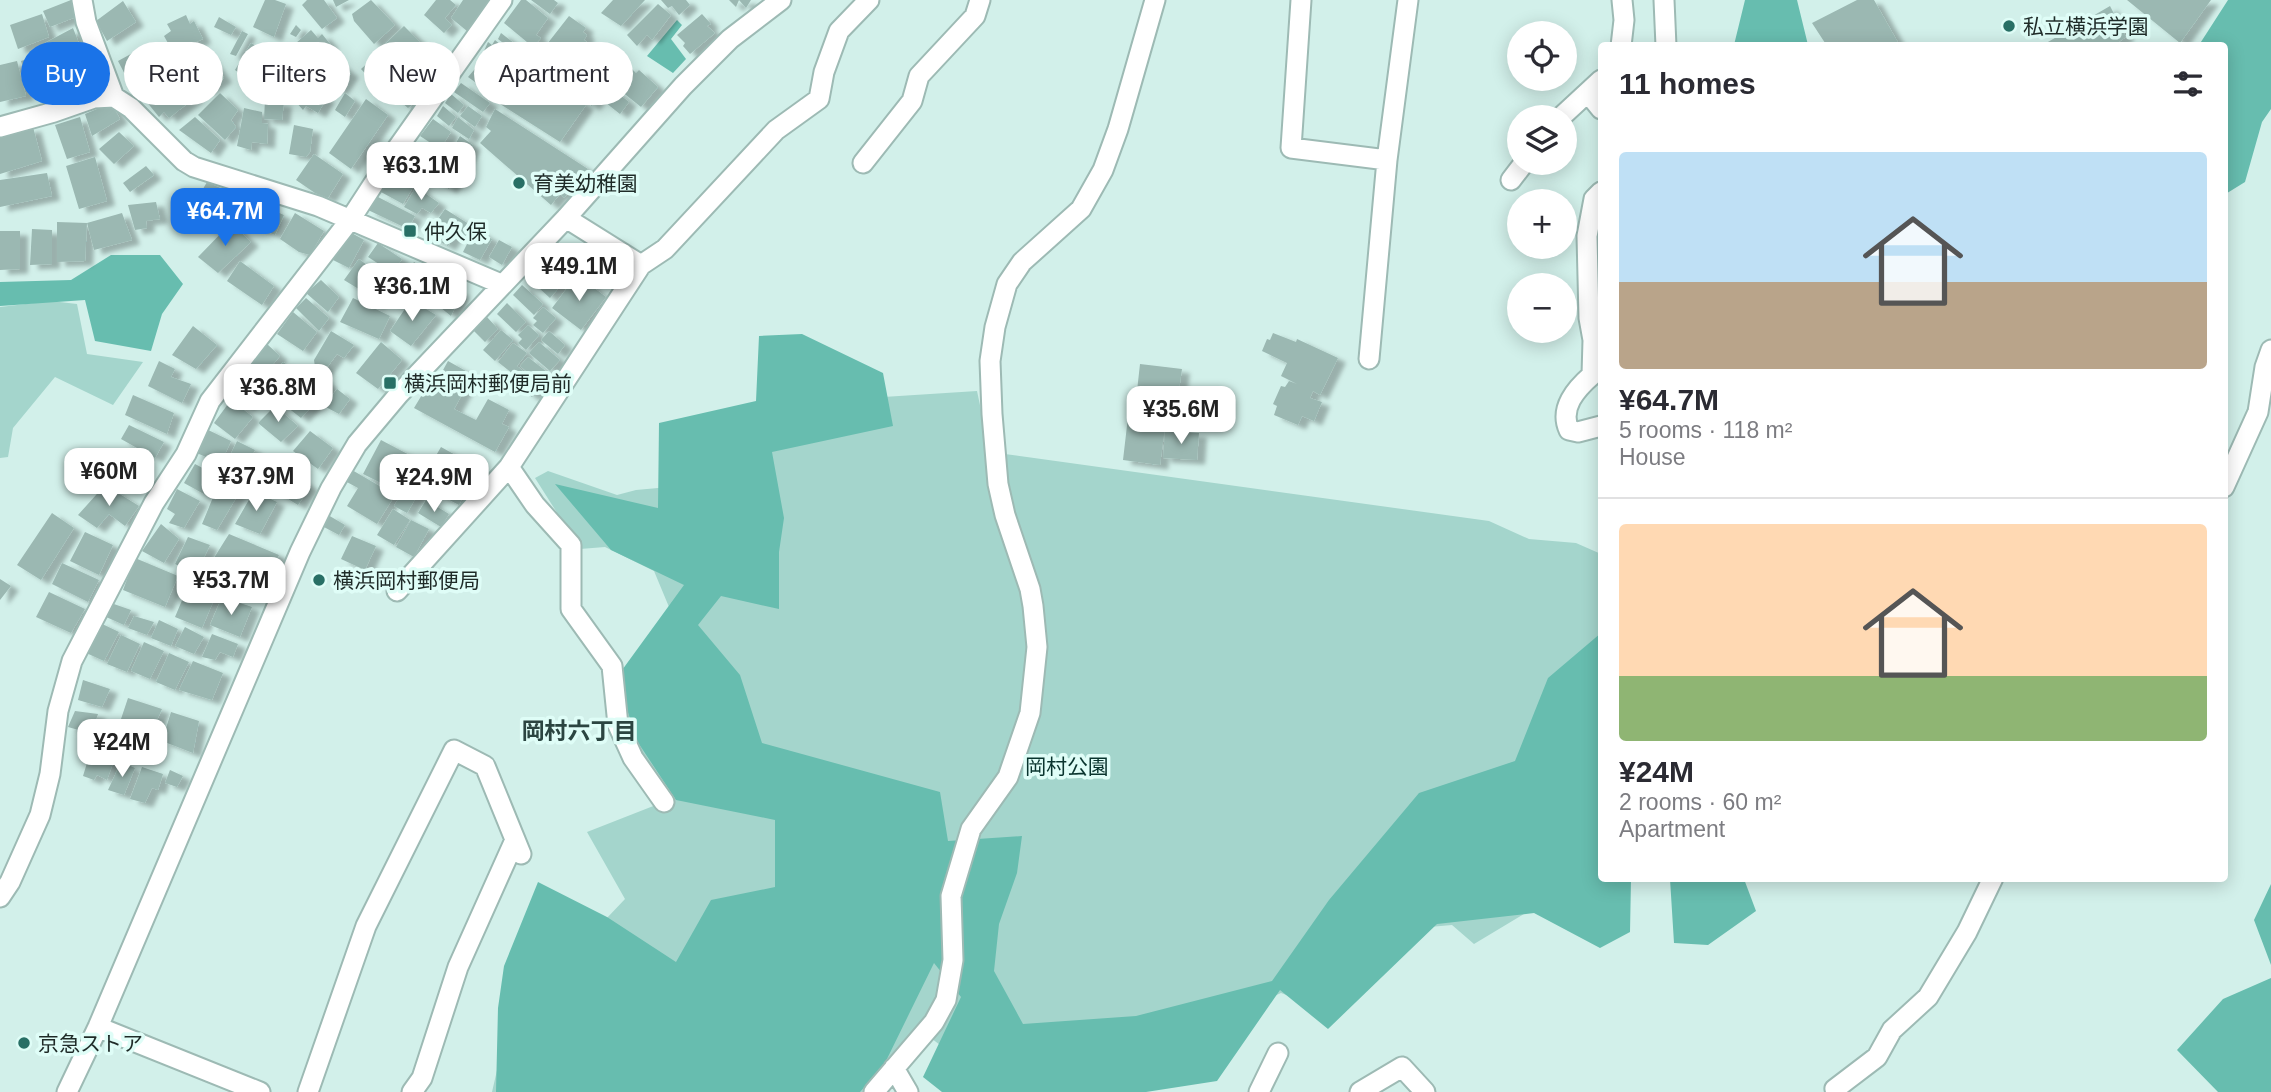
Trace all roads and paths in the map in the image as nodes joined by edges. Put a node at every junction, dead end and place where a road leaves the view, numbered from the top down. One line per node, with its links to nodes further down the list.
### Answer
1 (82, 0): 14 (street)
2 (502, 0): 23 (street)
3 (781, 0): 22 (street)
4 (869, 0): 24 (street)
5 (980, 0): 18 (street)
6 (1155, 0): 37 (street)
7 (1301, 0): 17 (street)
8 (1408, 0): 17 (street)
9 (1622, 0): 11 (street)
10 (1664, 0): 12 (street)
11 (1621, 42)
12 (1666, 42)
13 (1595, 86): 15 (street)
14 (114, 97): 16 (street); 23 (street)
15 (1574, 105)
16 (0, 127)
17 (1387, 160): 27 (street)
18 (863, 163)
19 (1515, 175): 20 (street)
20 (1511, 180)
21 (1598, 195): 28 (street)
22 (566, 218): 24 (street); 25 (street)
23 (350, 220): 25 (street); 34 (street)
24 (641, 265): 29 (street)
25 (500, 284): 35 (street)
26 (2271, 350): 30 (street)
27 (1369, 359)
28 (1598, 427)
29 (509, 467): 31 (street); 32 (street)
30 (2228, 478)
31 (397, 591)
32 (664, 802)
33 (1991, 882): 47 (street)
34 (0, 898)
35 (98, 1027): 39 (street); 40 (street)
36 (1278, 1053): 45 (street)
37 (894, 1068): 43 (street); 44 (street)
38 (1365, 1091): 46 (street)
39 (67, 1092)
40 (260, 1092)
41 (308, 1092): 42 (street)
42 (412, 1092)
43 (874, 1092)
44 (908, 1092)
45 (1259, 1092)
46 (1425, 1092)
47 (1836, 1092)

